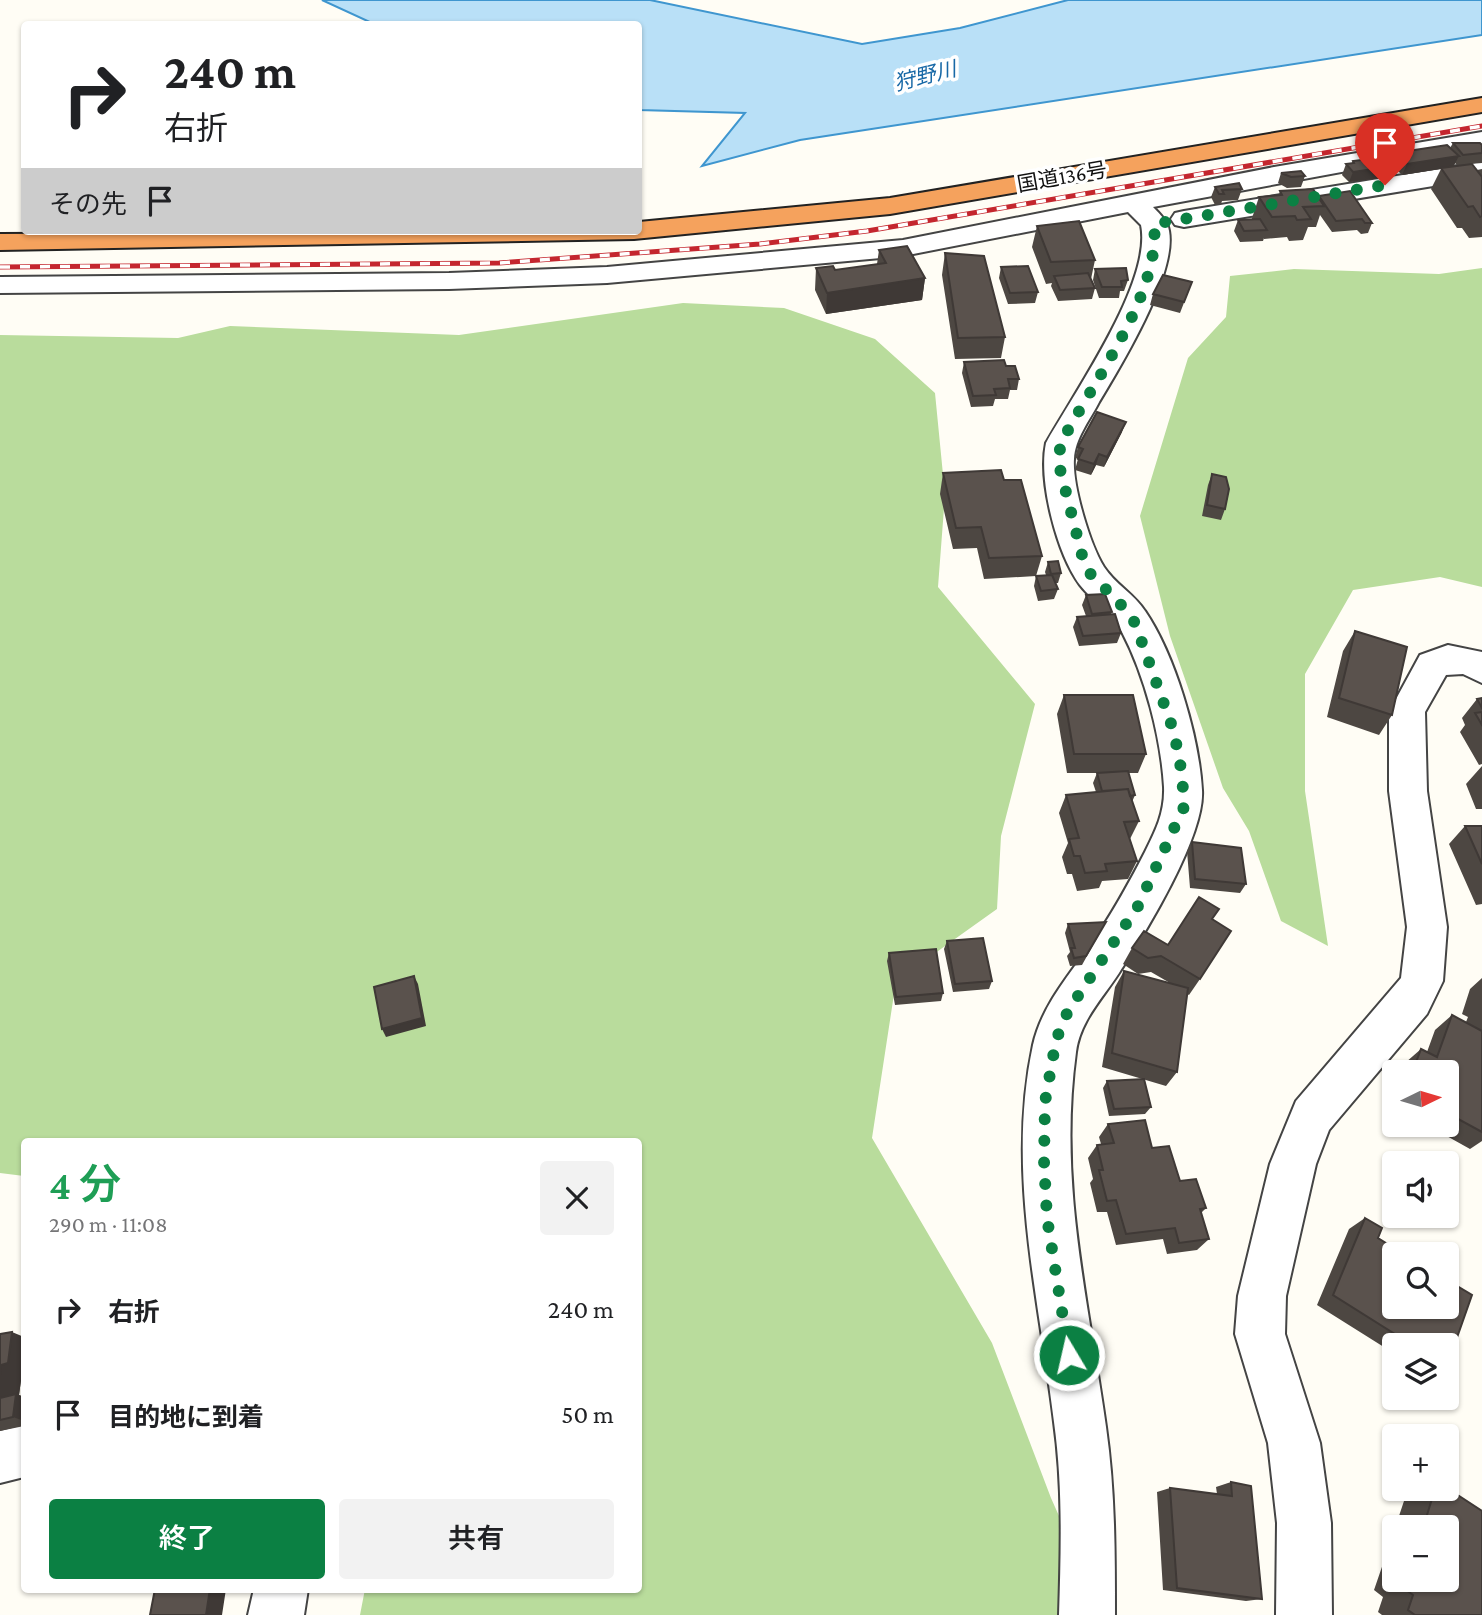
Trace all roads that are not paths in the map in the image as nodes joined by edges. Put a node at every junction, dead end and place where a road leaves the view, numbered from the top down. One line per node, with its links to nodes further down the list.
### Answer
1 (1482, 104): 5 (highway, 国道136号)
2 (1482, 139): 4 (street)
3 (1482, 170): 4 (street)
4 (1144, 214): 8 (street); 14 (street)
5 (642, 230)
6 (403, 235): 7 (highway)
7 (0, 242)
8 (0, 285)
9 (1482, 669): 15 (street)
10 (21, 1452): 11 (street)
11 (0, 1457)
12 (280, 1593): 13 (street)
13 (276, 1615)
14 (1087, 1615)
15 (1304, 1615)

